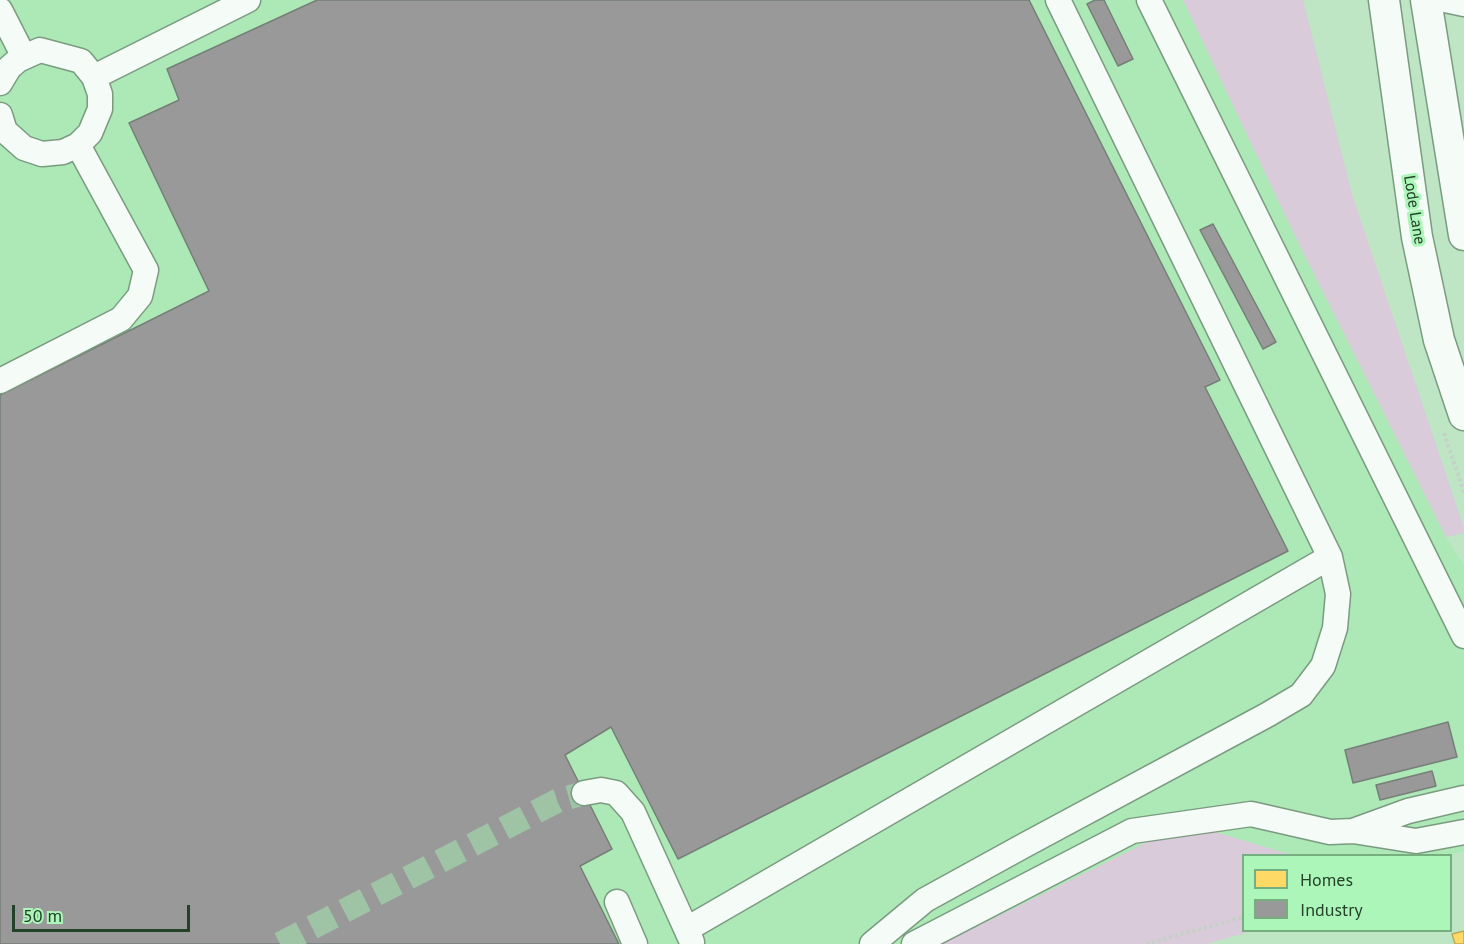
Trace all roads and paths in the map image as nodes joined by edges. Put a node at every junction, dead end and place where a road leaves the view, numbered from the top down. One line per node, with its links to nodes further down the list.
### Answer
1 (248, 0): 10 (lane)
2 (1058, 0): 18 (lane)
3 (1149, 0): 19 (lane)
4 (1384, 0): 17 (main road, Lode Lane)
5 (1426, 0): 14 (main road)
6 (1445, 0): 7 (lane)
7 (1464, 4)
8 (0, 10): 9 (lane)
9 (24, 57): 10 (lane); 11 (lane)
10 (94, 77): 13 (lane)
11 (0, 83)
12 (2, 127): 13 (lane)
13 (78, 145): 16 (lane)
14 (1461, 202): 15 (main road)
15 (1464, 235)
16 (0, 381)
17 (1464, 415)
18 (1330, 557): 26 (lane); 28 (lane)
19 (1464, 636)
20 (584, 793): 26 (lane)
21 (1463, 798): 22 (lane)
22 (1353, 831): 23 (lane); 29 (lane)
23 (1464, 832)
24 (617, 902): 27 (lane)
25 (1242, 918): 30 (path)
26 (690, 936)
27 (636, 944)
28 (872, 944)
29 (915, 944)
30 (1146, 944)

